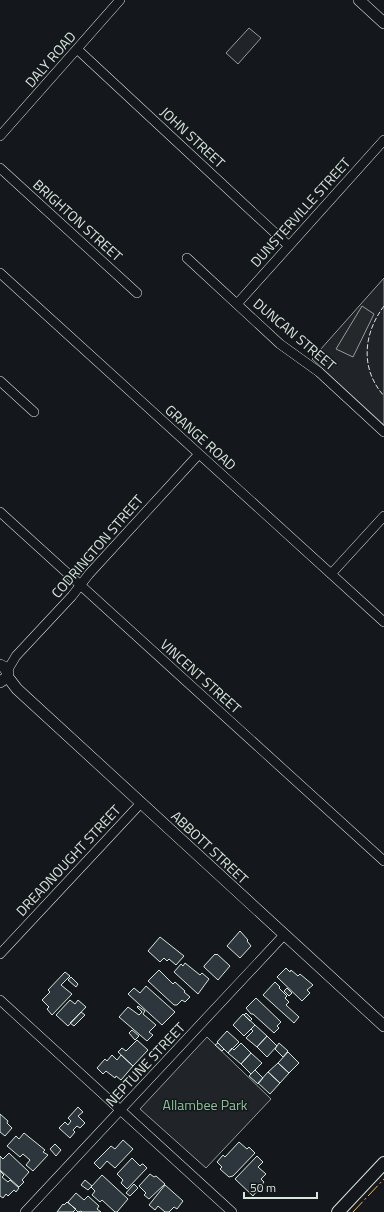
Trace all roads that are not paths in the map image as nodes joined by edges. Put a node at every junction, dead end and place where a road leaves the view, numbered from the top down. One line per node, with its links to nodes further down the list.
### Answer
1 (120, 0): 4 (street, DALY ROAD)
2 (360, 0): 3 (street)
3 (384, 23)
4 (77, 49): 5 (street, DALY ROAD); 8 (street, JOHN STREET)
5 (0, 136)
6 (384, 140): 8 (street, DUNSTERVILLE STREET)
7 (0, 168): 11 (street, BRIGHTON STREET)
8 (289, 246): 12 (street, DUNSTERVILLE STREET)
9 (187, 258): 12 (street, DUNCAN STREET)
10 (0, 273): 16 (street, GRANGE ROAD)
11 (137, 293)
12 (237, 304): 15 (street, DUNCAN STREET)
13 (0, 381): 14 (street)
14 (34, 412)
15 (384, 432)
16 (199, 454): 19 (street, GRANGE ROAD); 20 (street, CODRINGTON STREET)
17 (0, 512): 20 (street, VINCENT STREET)
18 (384, 516): 19 (street)
19 (331, 574): 21 (street, GRANGE ROAD)
20 (80, 585): 22 (street, CODRINGTON STREET); 24 (street, VINCENT STREET)
21 (384, 622)
22 (3, 674): 23 (street, ABBOTT STREET)
23 (141, 803): 25 (street, ABBOTT STREET); 26 (street, DREADNOUGHT STREET)
24 (384, 861)
25 (284, 935): 28 (street, ABBOTT STREET); 29 (street, NEPTUNE STREET)
26 (0, 954)
27 (0, 1000): 29 (street)
28 (384, 1026)
29 (120, 1110): 31 (street, NEPTUNE STREET); 32 (street)
30 (384, 1163): 33 (main road)
31 (25, 1212)
32 (232, 1212)
33 (338, 1212)

